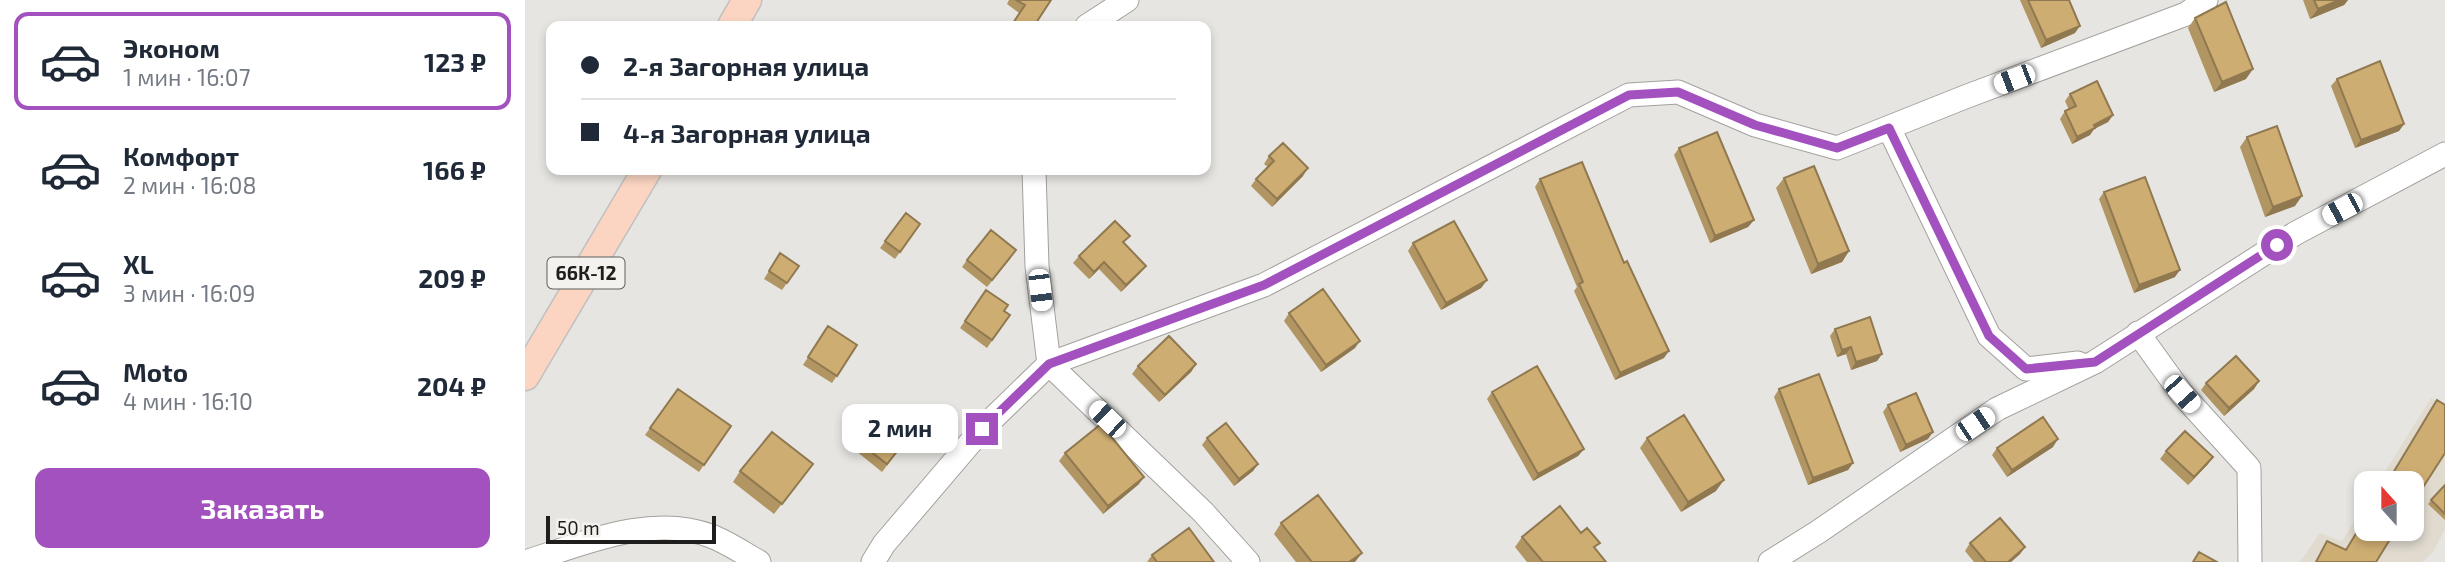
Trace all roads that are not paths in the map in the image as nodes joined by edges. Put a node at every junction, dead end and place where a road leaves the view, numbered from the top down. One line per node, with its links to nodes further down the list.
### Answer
1 (747, 0): 4 (main road)
2 (1127, 0): 5 (street)
3 (2206, 0): 6 (street)
4 (735, 21)
5 (1095, 21)
6 (1889, 128): 11 (street); 12 (street)
7 (2445, 154): 10 (street)
8 (644, 175): 13 (main road, 66К-12)
9 (1034, 175): 12 (street)
10 (2138, 333): 11 (street); 19 (street)
11 (2095, 362): 18 (street)
12 (1049, 364): 16 (street); 17 (street)
13 (525, 376)
14 (525, 562): 15 (street)
15 (759, 562)
16 (873, 562)
17 (1248, 562)
18 (1770, 562)
19 (2250, 562)

